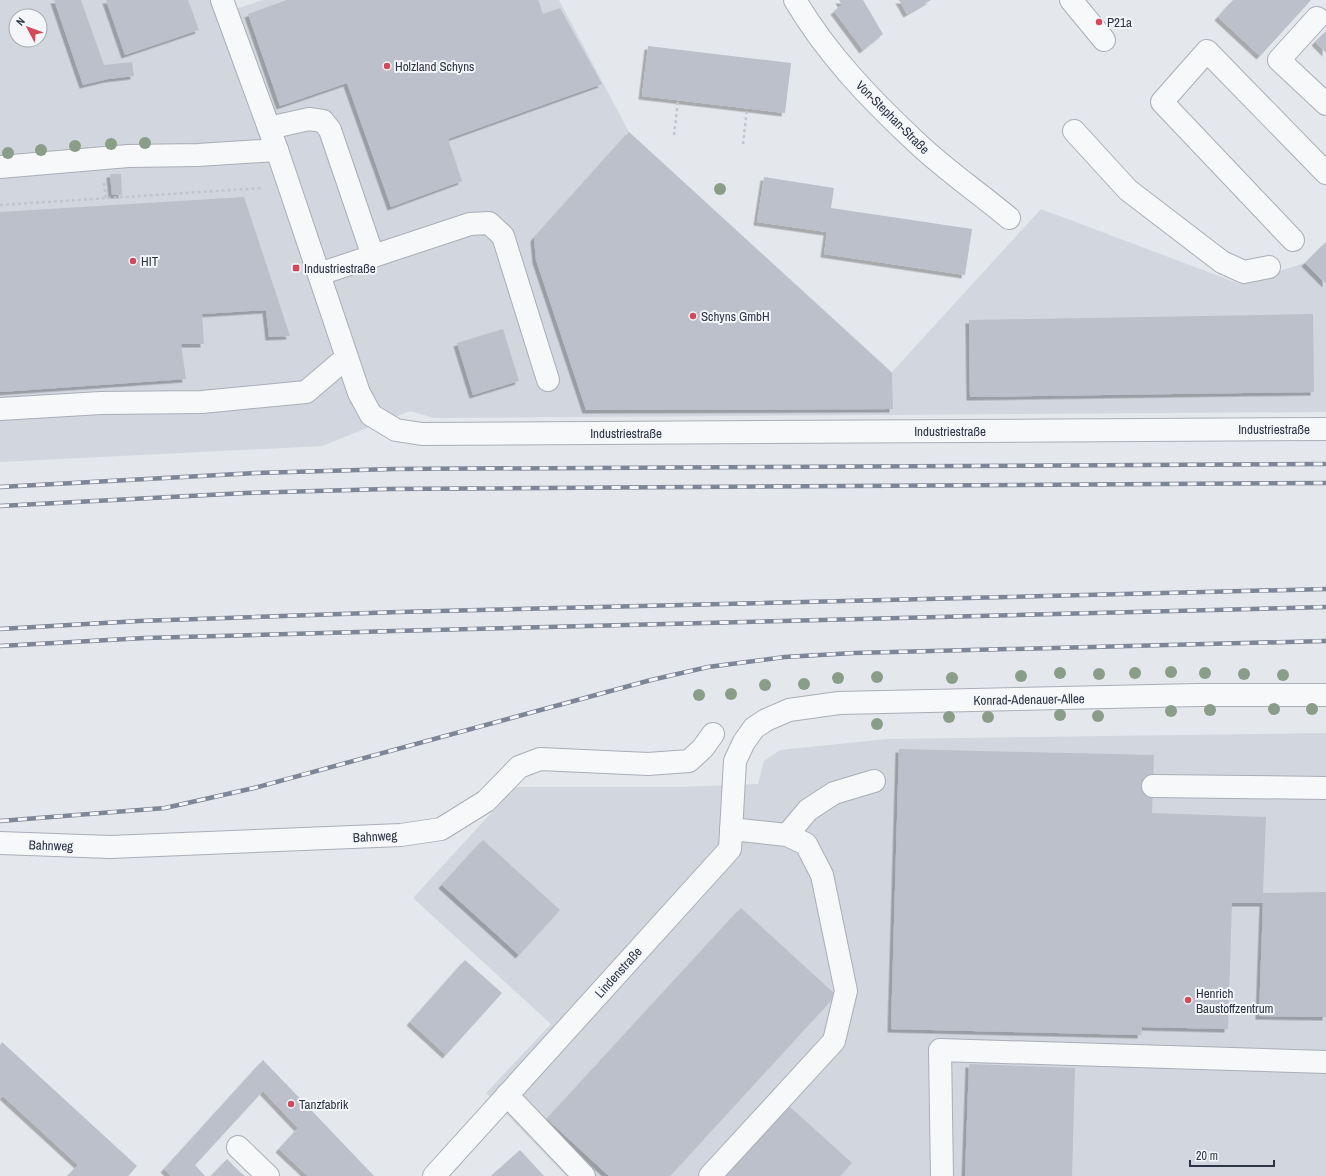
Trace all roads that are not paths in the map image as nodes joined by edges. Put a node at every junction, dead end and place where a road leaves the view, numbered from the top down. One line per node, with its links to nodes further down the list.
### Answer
1 (222, 0): 7 (street, Industriestraße)
2 (795, 0): 12 (street, Von-Stephan-Straße)
3 (1071, 0): 5 (street)
4 (1318, 18): 6 (street)
5 (1104, 40)
6 (1326, 104)
7 (270, 128): 9 (street, Industriestraße); 14 (street)
8 (1074, 131): 15 (street)
9 (277, 150): 10 (street); 16 (street, Industriestraße)
10 (0, 167)
11 (1326, 173): 13 (street)
12 (1009, 218)
13 (1293, 240)
14 (373, 256): 16 (street); 18 (street)
15 (1269, 267)
16 (319, 274): 17 (street, Industriestraße)
17 (346, 358): 19 (street); 20 (street, Industriestraße)
18 (548, 380)
19 (0, 409)
20 (1326, 429)
21 (1326, 695): 23 (street, Konrad-Adenauer-Allee)
22 (713, 734): 29 (street, Bahnweg)
23 (744, 742): 27 (street, Lindenstraße)
24 (874, 781): 28 (street)
25 (1153, 786): 26 (street)
26 (1326, 788)
27 (731, 829): 28 (street); 31 (street, Lindenstraße)
28 (787, 835): 36 (street)
29 (0, 843)
30 (1326, 1062): 37 (street)
31 (507, 1095): 34 (street, Lindenstraße); 35 (street)
32 (238, 1147): 33 (street)
33 (268, 1176)
34 (434, 1176)
35 (584, 1176)
36 (710, 1176)
37 (942, 1176)

